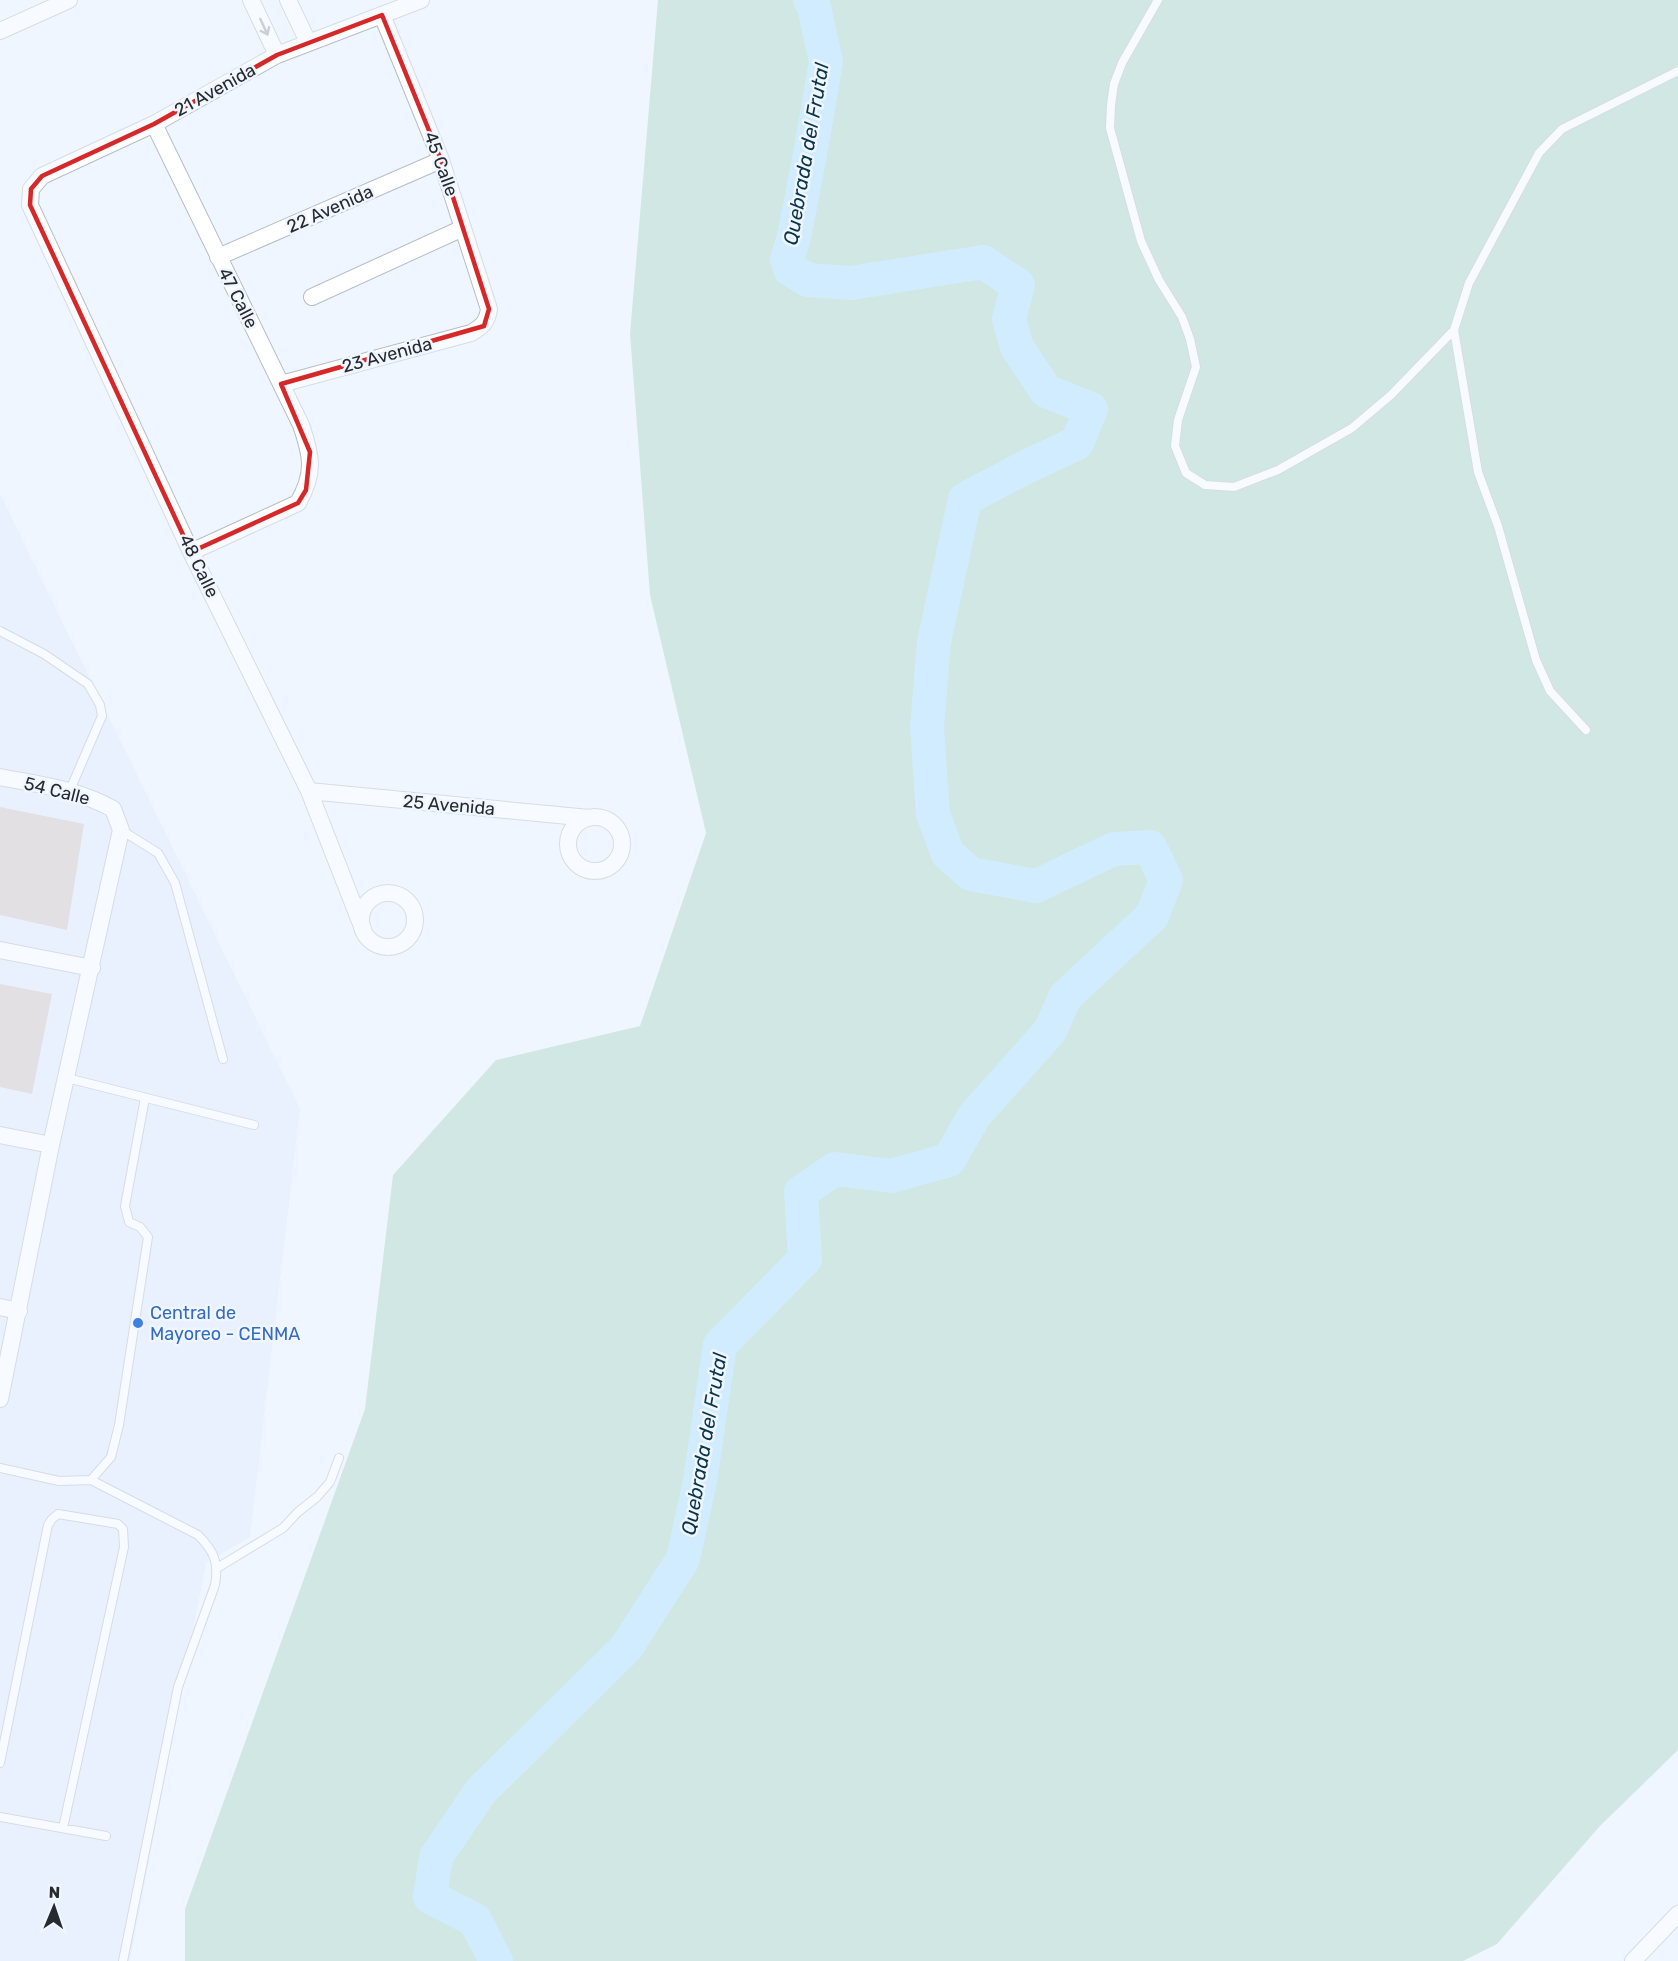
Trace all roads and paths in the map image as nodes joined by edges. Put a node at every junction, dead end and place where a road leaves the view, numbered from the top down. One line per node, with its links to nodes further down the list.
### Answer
1 (69, 0): 7 (street)
2 (251, 0): 9 (street, one-way to 9)
3 (288, 0): 8 (street)
4 (421, 0): 6 (street, 21 Avenida)
5 (1158, 0): 18 (lane)
6 (382, 15): 8 (street, 21 Avenida); 12 (street, 45 Calle)
7 (0, 32)
8 (309, 42): 9 (street, 21 Avenida)
9 (277, 55): 11 (street, 21 Avenida)
10 (1678, 71): 18 (lane)
11 (154, 124): 13 (street, 21 Avenida); 15 (street, 47 Calle)
12 (441, 160): 14 (street, 45 Calle); 15 (street, 22 Avenida)
13 (30, 205): 20 (street, 48 Calle)
14 (463, 228): 16 (street); 17 (street, 45 Calle)
15 (218, 257): 19 (street, 47 Calle)
16 (312, 297)
17 (488, 318): 19 (street, 23 Avenida)
18 (1454, 330): 22 (lane)
19 (281, 384): 20 (street, 47 Calle)
20 (191, 552): 25 (street, 48 Calle)
21 (0, 631): 24 (lane)
22 (1586, 730)
23 (0, 777): 24 (street, 54 Calle)
24 (70, 790): 27 (street, 54 Calle)
25 (309, 791): 26 (street, 25 Avenida); 28 (street, 48 Calle)
26 (589, 818)
27 (121, 830): 30 (street); 31 (lane)
28 (363, 929)
29 (0, 950): 30 (street)
30 (92, 968): 32 (street)
31 (224, 1059)
32 (67, 1078): 33 (lane); 36 (street)
33 (145, 1098): 34 (lane); 42 (lane)
34 (254, 1125)
35 (0, 1135): 36 (street)
36 (51, 1145): 38 (street)
37 (0, 1307): 38 (street)
38 (18, 1311): 39 (street)
39 (0, 1399)
40 (339, 1458): 43 (lane)
41 (0, 1468): 42 (lane)
42 (91, 1480): 43 (lane)
43 (217, 1568): 49 (lane)
44 (0, 1763): 46 (lane)
45 (0, 1817): 46 (lane)
46 (63, 1828): 47 (lane)
47 (106, 1836)
48 (1678, 1914): 50 (street)
49 (123, 1961)
50 (1633, 1961)

